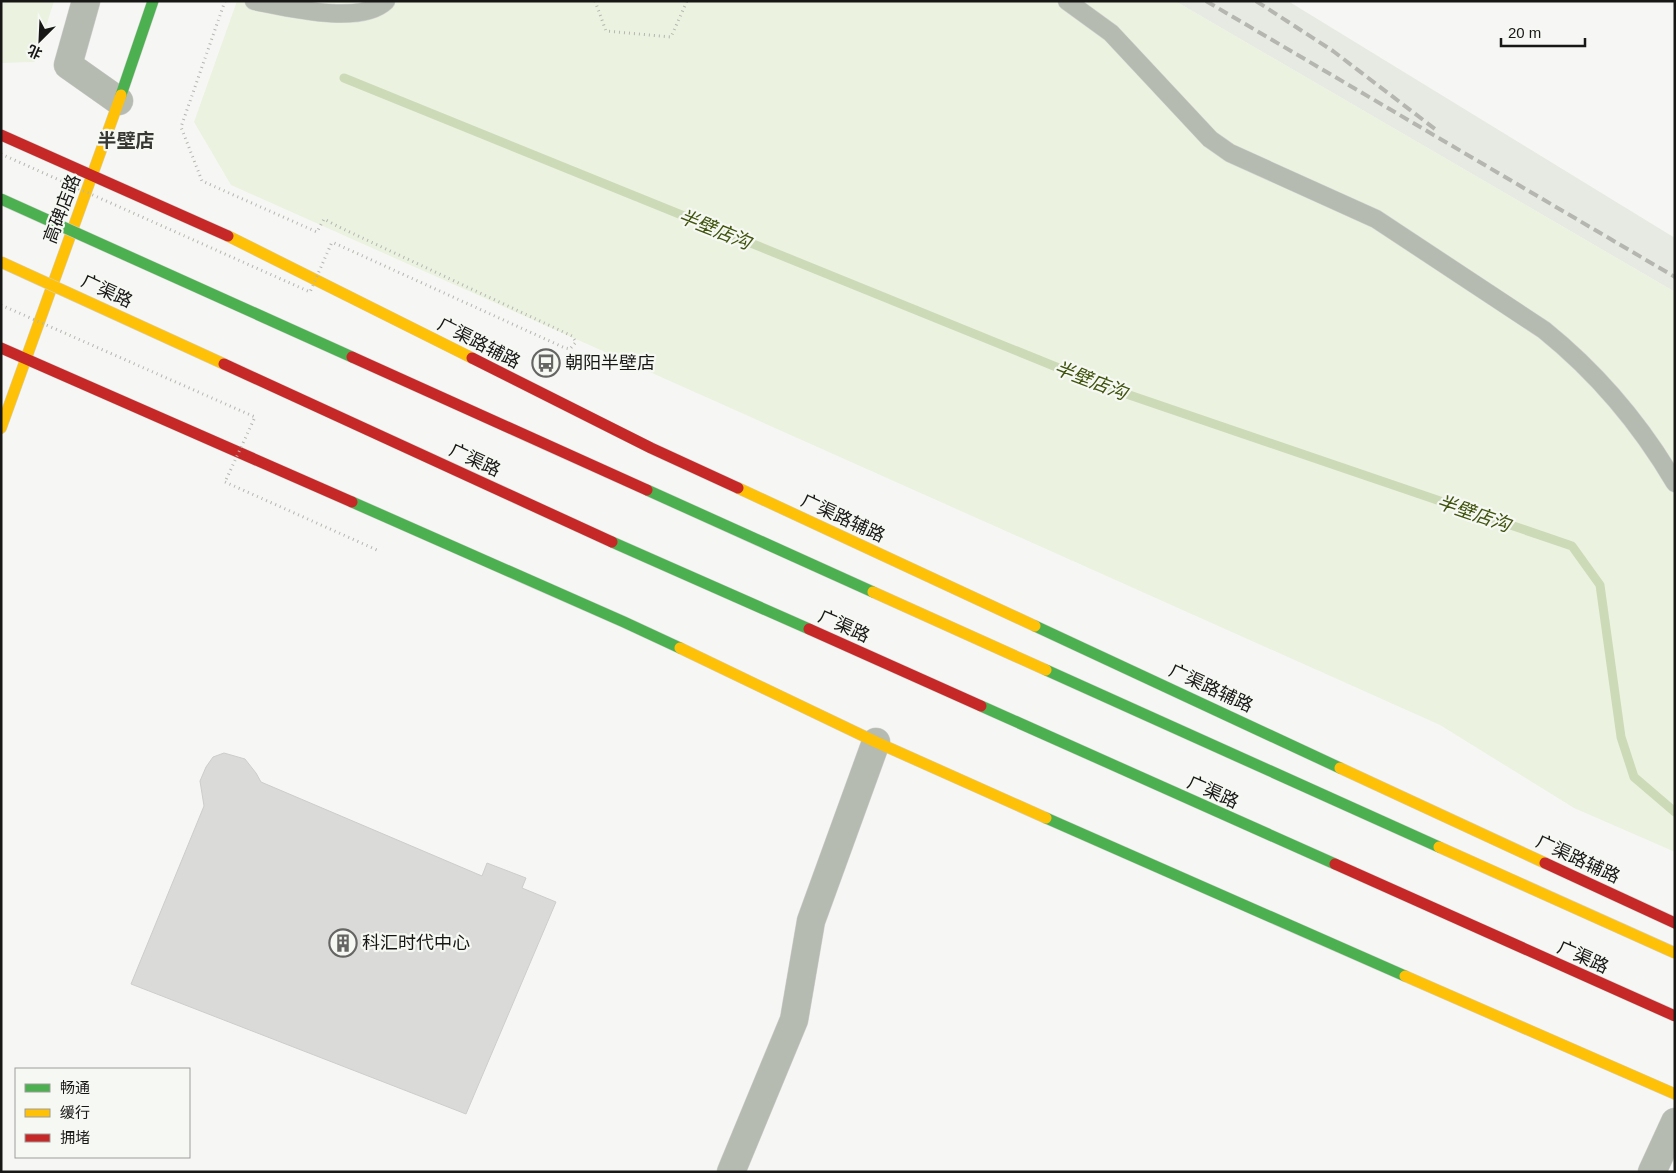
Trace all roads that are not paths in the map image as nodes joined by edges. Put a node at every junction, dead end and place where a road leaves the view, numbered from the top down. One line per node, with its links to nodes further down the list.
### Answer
1 (86, 1): 6 (street)
2 (153, 1): 6 (main road, 高碑店路)
3 (254, 1): 4 (lane)
4 (386, 1)
5 (1067, 1): 14 (lane)
6 (119, 101): 8 (main road, 高碑店路)
7 (1, 135): 8 (main road, 广渠路辅路)
8 (94, 175): 12 (main road, 高碑店路); 16 (main road, 广渠路辅路)
9 (1, 199): 17 (main road, bridge)
10 (1, 262): 18 (main road, 广渠路, bridge)
11 (1, 348): 12 (main road)
12 (24, 358): 13 (main road, 高碑店路); 15 (main road)
13 (1, 428)
14 (1675, 483)
15 (876, 742): 19 (main road); 21 (street)
16 (1675, 923)
17 (1675, 953)
18 (1675, 1016)
19 (1675, 1094)
20 (1675, 1122): 22 (street)
21 (731, 1172)
22 (1652, 1172)

